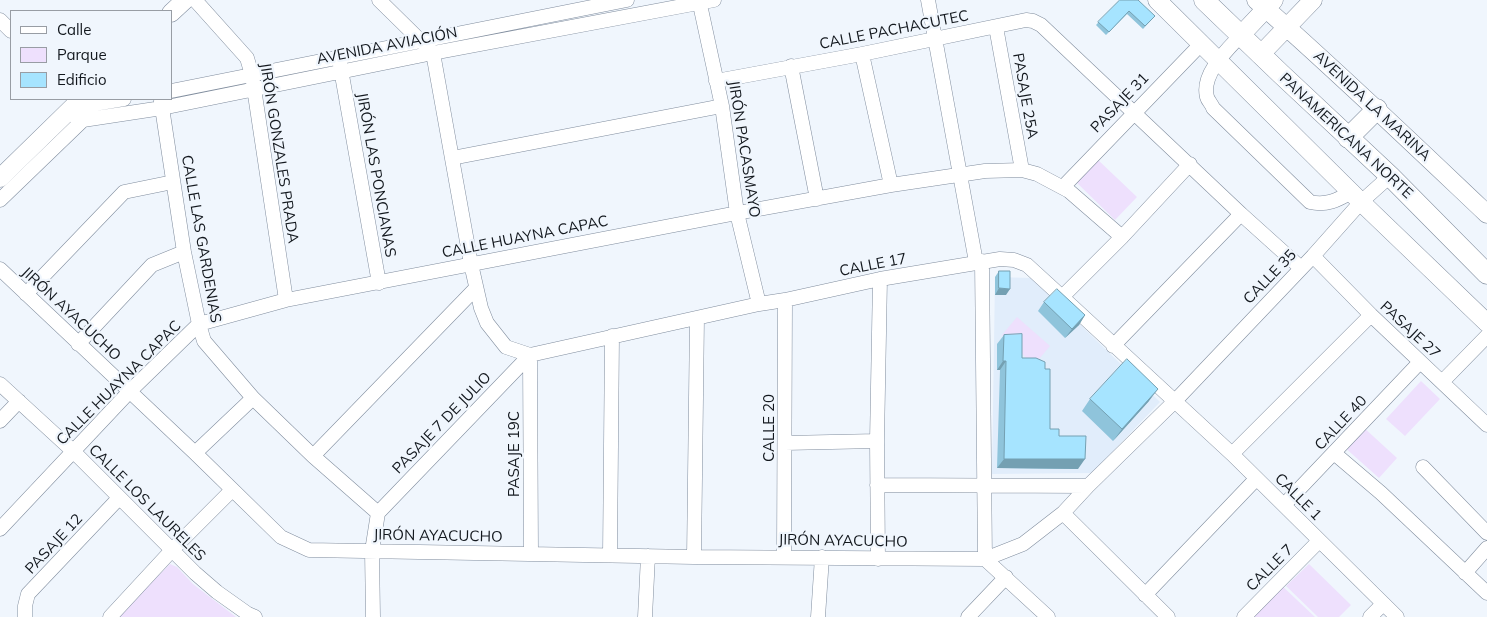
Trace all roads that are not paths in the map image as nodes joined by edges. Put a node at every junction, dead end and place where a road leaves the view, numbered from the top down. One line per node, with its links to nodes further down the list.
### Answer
1 (185, 0): 13 (main road)
2 (195, 0): 29 (street, JIRÓN GONZALES PRADA)
3 (379, 0): 20 (street)
4 (627, 0): 12 (street, AVENIDA AVIACIÓN)
5 (714, 0): 10 (street, AVENIDA AVIACIÓN)
6 (928, 0): 19 (street)
7 (1157, 0): 21 (main road)
8 (1204, 0): 18 (highway, PANAMERICANA NORTE)
9 (1313, 0): 16 (main road)
10 (699, 2): 22 (street, AVENIDA AVIACIÓN); 28 (street, JIRÓN PACASMAYO)
11 (1265, 3): 16 (main road, AVENIDA LA MARINA); 18 (main road)
12 (582, 4): 20 (street, AVENIDA AVIACIÓN)
13 (172, 12)
14 (0, 20): 17 (street)
15 (996, 27): 19 (street, CALLE PACHACUTEC); 35 (street, CALLE PACHACUTEC); 40 (street, PASAJE 25A)
16 (1288, 27): 24 (main road); 34 (main road, AVENIDA LA MARINA)
17 (10, 31)
18 (1240, 35): 24 (highway, PANAMERICANA NORTE); 25 (street)
19 (936, 39): 23 (street, CALLE PACHACUTEC); 41 (street)
20 (421, 41): 22 (street); 26 (street, AVENIDA AVIACIÓN)
21 (1202, 43): 25 (main road); 35 (street, PASAJE 31)
22 (433, 53): 26 (street, AVENIDA AVIACIÓN); 38 (street)
23 (862, 54): 27 (street, CALLE PACHACUTEC); 45 (street)
24 (1260, 55): 37 (highway, PANAMERICANA NORTE)
25 (1218, 59): 47 (main road); 47 (street)
26 (340, 65): 29 (street, AVENIDA AVIACIÓN); 62 (street, JIRÓN LAS PONCIANAS)
27 (791, 66): 28 (street, CALLE PACHACUTEC); 48 (street)
28 (716, 80): 33 (street, JIRÓN PACASMAYO)
29 (252, 82): 30 (street, AVENIDA AVIACIÓN); 32 (street, AVENIDA AVIACIÓN); 66 (street, JIRÓN GONZALES PRADA)
30 (172, 90)
31 (84, 100): 36 (main road)
32 (161, 103): 36 (street, AVENIDA AVIACIÓN); 44 (street, CALLE LAS GARDENIAS)
33 (722, 106): 38 (street); 50 (street, JIRÓN PACASMAYO)
34 (1377, 110): 37 (highway); 52 (main road, AVENIDA LA MARINA)
35 (1134, 112): 39 (street, CALLE PACHACUTEC); 46 (street, PASAJE 31)
36 (75, 117): 43 (main road); 49 (street)
37 (1348, 138): 42 (highway, PANAMERICANA NORTE)
38 (452, 158): 57 (street)
39 (1190, 164): 51 (street, CALLE PACHACUTEC); 53 (street)
40 (1022, 170): 41 (street, CALLE HUAYNA CAPAC); 46 (street, CALLE HUAYNA CAPAC)
41 (960, 174): 45 (street, CALLE HUAYNA CAPAC); 56 (street)
42 (1390, 176): 47 (street, CALLE 35); 60 (highway, PANAMERICANA NORTE)
43 (0, 178)
44 (173, 182): 54 (street, CALLE LAS GARDENIAS); 64 (street)
45 (891, 185): 48 (street, CALLE HUAYNA CAPAC)
46 (1063, 187): 53 (street, CALLE HUAYNA CAPAC)
47 (1356, 197): 55 (street, CALLE 35); 71 (main road)
48 (817, 199): 50 (street, CALLE HUAYNA CAPAC)
49 (0, 200)
50 (737, 213): 57 (street, CALLE HUAYNA CAPAC); 68 (street, JIRÓN PACASMAYO)
51 (1241, 214): 58 (street, CALLE PACHACUTEC); 76 (street)
52 (1487, 214)
53 (1122, 237): 65 (street)
54 (184, 252): 72 (street, CALLE LAS GARDENIAS); 75 (street)
55 (1313, 256): 58 (street, CALLE 35); 69 (street, PASAJE 27)
56 (979, 262): 61 (street, CALLE 17); 65 (street, CALLE 17); 97 (street)
57 (471, 264): 62 (street, CALLE HUAYNA CAPAC); 63 (street)
58 (1301, 268): 84 (street, CALLE 35)
59 (0, 269): 64 (street, JIRÓN AYACUCHO)
60 (1487, 274)
61 (880, 279): 67 (street, CALLE 17); 87 (street)
62 (379, 283): 66 (street, CALLE HUAYNA CAPAC)
63 (476, 288): 77 (street); 93 (street)
64 (26, 294): 75 (street, JIRÓN AYACUCHO)
65 (1062, 297): 76 (street, CALLE 17)
66 (286, 300): 72 (street, CALLE HUAYNA CAPAC)
67 (785, 300): 68 (street, CALLE 17); 88 (street, CALLE 20)
68 (759, 304): 70 (street, CALLE 17)
69 (1371, 315): 78 (street, PASAJE 27); 92 (street)
70 (697, 318): 73 (street, CALLE 17); 113 (street)
71 (1487, 323)
72 (199, 324): 81 (street, CALLE HUAYNA CAPAC); 82 (street, CALLE LAS GARDENIAS)
73 (612, 336): 77 (street, CALLE 17); 111 (street)
74 (1487, 336): 79 (street)
75 (78, 344): 81 (street, JIRÓN AYACUCHO)
76 (1113, 346): 84 (street, CALLE 17)
77 (530, 355): 102 (street, PASAJE 7 DE JULIO); 110 (street, PASAJE 19C)
78 (1420, 362): 79 (street, PASAJE 27); 91 (street, CALLE 40)
79 (1442, 382): 86 (street, PASAJE 27)
80 (0, 384): 83 (street, CALLE LOS LAURELES)
81 (130, 391): 89 (street, CALLE HUAYNA CAPAC); 90 (street, JIRÓN AYACUCHO)
82 (253, 398): 90 (street); 93 (street, CALLE LAS GARDENIAS)
83 (19, 401): 85 (street); 89 (street, CALLE LOS LAURELES)
84 (1174, 401): 92 (street, CALLE 1); 98 (street, CALLE 35)
85 (0, 421)
86 (1487, 425)
87 (876, 441): 88 (street); 96 (street)
88 (786, 443): 114 (street, CALLE 20)
89 (73, 452): 100 (street, CALLE LOS LAURELES); 104 (street, CALLE HUAYNA CAPAC)
90 (195, 453): 99 (street, JIRÓN AYACUCHO)
91 (1334, 453): 101 (street, CALLE 40); 118 (street)
92 (1232, 454): 95 (street, CALLE 1)
93 (313, 456): 102 (street, CALLE LAS GARDENIAS)
94 (1423, 467): 105 (street)
95 (1256, 479): 101 (street, CALLE 1); 121 (street)
96 (877, 485): 97 (street); 116 (street)
97 (984, 485): 98 (street); 117 (street)
98 (1088, 486): 103 (street, CALLE 35)
99 (232, 490): 108 (street); 109 (street, JIRÓN AYACUCHO)
100 (119, 498): 108 (street, CALLE LOS LAURELES); 123 (street, PASAJE 12)
101 (1284, 506): 106 (street, CALLE 1)
102 (378, 513): 109 (street)
103 (1063, 513): 117 (street, CALLE 35); 121 (street)
104 (0, 529)
105 (1487, 533)
106 (1318, 541): 122 (street, CALLE 1); 132 (street, CALLE 7)
107 (1487, 548): 118 (street)
108 (172, 550): 124 (street); 125 (street, CALLE LOS LAURELES)
109 (372, 551): 110 (street, JIRÓN AYACUCHO); 126 (street)
110 (531, 554): 111 (street, JIRÓN AYACUCHO)
111 (610, 555): 112 (street, JIRÓN AYACUCHO)
112 (648, 556): 113 (street, JIRÓN AYACUCHO); 127 (street)
113 (694, 557): 114 (street, JIRÓN AYACUCHO)
114 (784, 557): 115 (street, JIRÓN AYACUCHO)
115 (822, 557): 116 (street, JIRÓN AYACUCHO); 128 (street)
116 (878, 559): 117 (street, JIRÓN AYACUCHO)
117 (985, 559): 119 (street)
118 (1465, 573): 120 (street)
119 (1006, 577): 129 (street); 130 (street)
120 (1487, 594)
121 (1146, 595): 131 (street)
122 (1383, 604): 133 (street); 134 (street, CALLE 1)
123 (25, 617)
124 (110, 617)
125 (255, 617)
126 (373, 617)
127 (645, 617)
128 (818, 617)
129 (968, 617)
130 (1048, 617)
131 (1168, 617)
132 (1244, 617)
133 (1370, 617)
134 (1397, 617)

